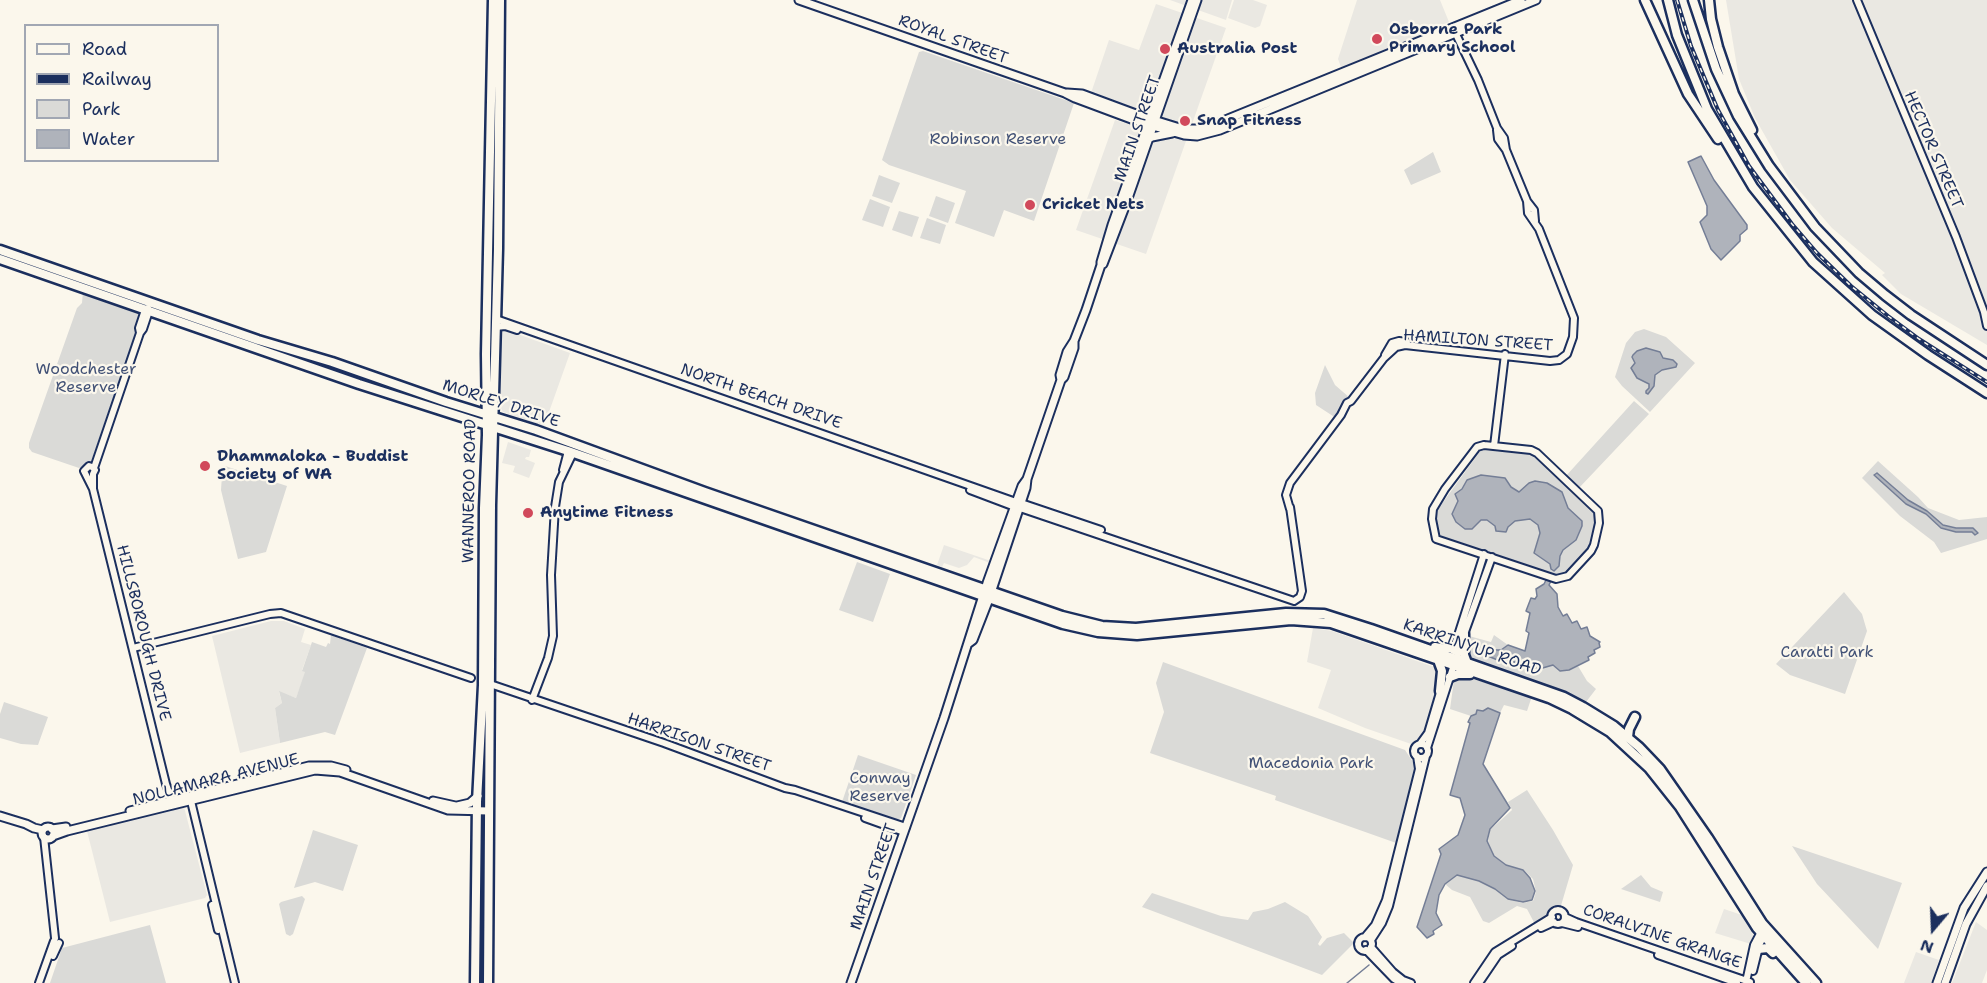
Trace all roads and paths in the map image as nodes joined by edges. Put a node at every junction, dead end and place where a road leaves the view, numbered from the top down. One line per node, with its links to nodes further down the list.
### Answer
1 (493, 0): 33 (highway, WANNEROO ROAD)
2 (500, 0): 24 (highway, WANNEROO ROAD)
3 (799, 0): 14 (main road, ROYAL STREET)
4 (1192, 0): 14 (main road, MAIN STREET)
5 (1197, 0): 14 (main road, MAIN STREET)
6 (1521, 0): 13 (main road)
7 (1536, 0): 13 (main road)
8 (1645, 0): 17 (highway)
9 (1668, 0): 17 (highway)
10 (1693, 0): 18 (highway)
11 (1709, 0): 18 (highway)
12 (1857, 0): 23 (street, HECTOR STREET)
13 (1456, 29): 14 (main road); 15 (main road); 27 (street, HAMILTON STREET)
14 (1152, 123): 15 (main road); 16 (main road, MAIN STREET); 19 (main road, MAIN STREET)
15 (1174, 132): 16 (main road)
16 (1148, 140): 19 (main road, MAIN STREET)
17 (1738, 165): 32 (highway)
18 (1769, 166): 29 (highway)
19 (1130, 184): 39 (main road, MAIN STREET)
20 (0, 250): 22 (highway, MORLEY DRIVE)
21 (0, 259): 22 (highway, MORLEY DRIVE)
22 (149, 306): 26 (highway, MORLEY DRIVE); 30 (highway, MORLEY DRIVE); 49 (street, HILLSBOROUGH DRIVE)
23 (1986, 314): 25 (street, HECTOR STREET)
24 (496, 323): 33 (highway, WANNEROO ROAD); 39 (street, NORTH BEACH DRIVE)
25 (1987, 326)
26 (304, 354): 28 (highway, MORLEY DRIVE); 30 (highway)
27 (1505, 355): 36 (street); 44 (street, HAMILTON STREET)
28 (332, 362): 31 (highway); 33 (highway, MORLEY DRIVE)
29 (1987, 365)
30 (330, 374): 31 (highway, MORLEY DRIVE)
31 (354, 382): 34 (highway, MORLEY DRIVE)
32 (1987, 393)
33 (490, 415): 34 (highway, WANNEROO ROAD); 35 (highway, MORLEY DRIVE)
34 (491, 427): 37 (highway, MORLEY DRIVE); 56 (highway, WANNEROO ROAD)
35 (536, 430): 37 (highway); 43 (highway, MORLEY DRIVE)
36 (1494, 446): 40 (street); 41 (street)
37 (558, 448): 38 (highway, MORLEY DRIVE)
38 (571, 452): 43 (highway, MORLEY DRIVE); 58 (street)
39 (1018, 505): 43 (main road, MAIN STREET); 44 (street, NORTH BEACH DRIVE)
40 (1484, 554): 41 (street); 42 (street)
41 (1492, 557): 42 (street)
42 (1478, 585): 45 (street)
43 (987, 594): 47 (highway, KARRINYUP ROAD); 50 (highway, KARRINYUP ROAD); 75 (main road, MAIN STREET)
44 (1290, 598)
45 (1470, 608): 46 (street); 48 (street)
46 (1464, 634): 51 (street); 52 (highway)
47 (1417, 645): 48 (highway); 51 (highway, KARRINYUP ROAD)
48 (1454, 646): 51 (street)
49 (133, 648): 54 (street); 68 (street, HILLSBOROUGH DRIVE)
50 (1438, 660): 51 (highway, KARRINYUP ROAD); 57 (highway)
51 (1452, 661): 52 (highway, KARRINYUP ROAD); 53 (street); 55 (highway, KARRINYUP ROAD); 57 (street)
52 (1467, 663): 61 (highway, KARRINYUP ROAD)
53 (1450, 677): 55 (highway); 60 (street)
54 (471, 678)
55 (1491, 678): 78 (highway, KARRINYUP ROAD)
56 (486, 687): 58 (street, HARRISON STREET); 66 (highway, WANNEROO ROAD); 71 (highway, WANNEROO ROAD)
57 (1440, 691): 60 (street)
58 (534, 701): 75 (street, HARRISON STREET)
59 (1635, 717): 61 (highway)
60 (1429, 734): 62 (street); 63 (street)
61 (1628, 737): 77 (highway, KARRINYUP ROAD)
62 (1420, 744): 63 (street); 64 (street)
63 (1427, 748): 65 (street)
64 (1417, 756): 65 (street); 84 (street)
65 (1426, 756): 84 (street)
66 (478, 796): 69 (main road); 70 (highway, WANNEROO ROAD)
67 (188, 798): 68 (main road, NOLLAMARA AVENUE); 69 (main road, NOLLAMARA AVENUE); 72 (main road, NOLLAMARA AVENUE); 90 (street)
68 (171, 802): 76 (main road, NOLLAMARA AVENUE)
69 (455, 806): 70 (main road, NOLLAMARA AVENUE)
70 (477, 809): 71 (main road, NOLLAMARA AVENUE); 72 (main road, NOLLAMARA AVENUE); 74 (highway, WANNEROO ROAD)
71 (489, 810): 92 (highway, WANNEROO ROAD)
72 (463, 811): 74 (main road)
73 (0, 818): 76 (main road)
74 (477, 824): 91 (highway, WANNEROO ROAD)
75 (905, 829): 93 (main road, MAIN STREET)
76 (47, 834): 89 (street)
77 (1708, 838): 78 (highway); 83 (highway, KARRINYUP ROAD)
78 (1715, 861): 83 (highway, KARRINYUP ROAD)
79 (1987, 872): 87 (main road)
80 (1987, 886): 87 (main road)
81 (1553, 920): 82 (street, CORALVINE GRANGE); 82 (street, CORALVINE GRANGE); 96 (street); 97 (street, CORALVINE GRANGE)
82 (1564, 920): 88 (street, CORALVINE GRANGE); 98 (street, CORALVINE GRANGE)
83 (1764, 931): 85 (street); 86 (highway, KARRINYUP ROAD); 88 (street); 100 (highway, KARRINYUP ROAD)
84 (1368, 944): 94 (street); 95 (street)
85 (1758, 950): 86 (highway); 88 (street)
86 (1785, 961): 99 (highway, KARRINYUP ROAD)
87 (1944, 978): 101 (main road)
88 (1748, 982)
89 (41, 983)
90 (233, 983)
91 (476, 983)
92 (488, 983)
93 (851, 983)
94 (1401, 983)
95 (1411, 983)
96 (1474, 983)
97 (1479, 983)
98 (1737, 983)
99 (1806, 983)
100 (1816, 983)
101 (1937, 983)

